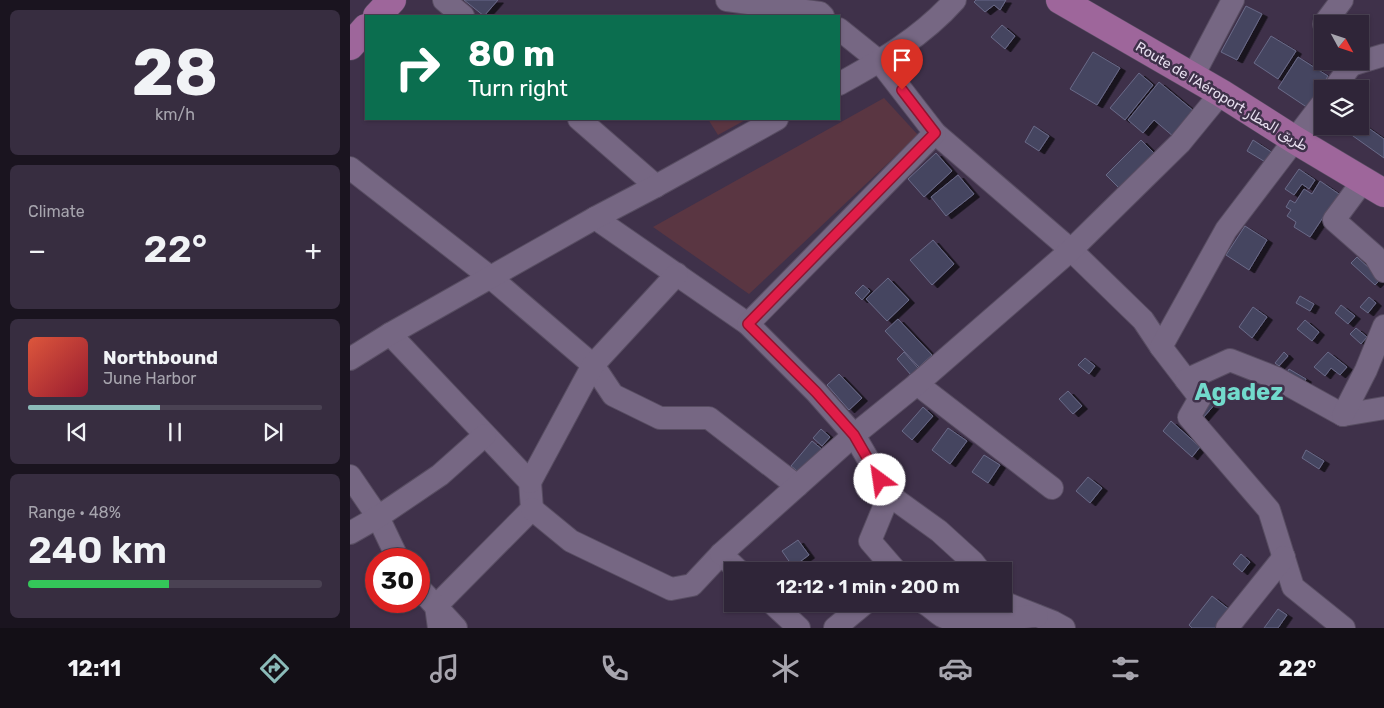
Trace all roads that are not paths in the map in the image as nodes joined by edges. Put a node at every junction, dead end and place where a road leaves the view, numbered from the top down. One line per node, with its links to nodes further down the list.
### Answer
1 (392, 0): 8 (main road)
2 (444, 0): 9 (street)
3 (727, 0): 10 (street)
4 (955, 0): 17 (street)
5 (1060, 0): 18 (main road, Route de l'Aéroport طريق المطار)
6 (1233, 0): 18 (street)
7 (1342, 0): 11 (street)
8 (378, 15)
9 (462, 15)
10 (822, 15)
11 (1331, 15)
12 (365, 29): 14 (main road)
13 (840, 29): 17 (street)
14 (350, 46)
15 (1384, 55): 16 (street)
16 (1369, 58)
17 (880, 62): 19 (street); 24 (street)
18 (1193, 76): 20 (main road, Route de l'Aéroport طريق المطار)
19 (840, 83)
20 (1221, 93): 25 (main road, Route de l'Aéroport طريق المطار); 30 (street)
21 (1314, 115): 25 (street)
22 (581, 120): 27 (street)
23 (775, 120): 27 (street)
24 (935, 133): 30 (street); 34 (street)
25 (1295, 140): 28 (main road, Route de l'Aéroport طريق المطار); 37 (street)
26 (350, 168): 33 (street)
27 (656, 186): 29 (street)
28 (1373, 187): 31 (street)
29 (595, 218): 32 (street); 33 (street)
30 (1071, 250): 37 (street); 41 (street)
31 (1384, 272)
32 (677, 274): 34 (street); 39 (street)
33 (490, 277): 36 (street); 39 (street)
34 (748, 324): 45 (street)
35 (1384, 326): 43 (street)
36 (390, 334): 38 (street); 44 (street)
37 (1161, 347): 40 (street)
38 (352, 354)
39 (593, 365): 47 (street); 48 (street)
40 (1186, 380): 43 (street); 56 (street)
41 (917, 384): 45 (street); 49 (street)
42 (1384, 408): 43 (street)
43 (1343, 415)
44 (485, 435): 47 (street); 52 (street)
45 (854, 435): 48 (street); 50 (street)
46 (350, 476): 52 (street)
47 (530, 482): 51 (street)
48 (798, 486): 55 (street)
49 (1052, 488)
50 (889, 496): 58 (street); 59 (street)
51 (532, 509): 55 (street); 66 (street)
52 (378, 517): 53 (street); 54 (street)
53 (350, 533)
54 (393, 548)
55 (721, 554): 57 (street)
56 (1284, 557): 71 (street); 72 (street)
57 (729, 562)
58 (888, 562)
59 (973, 562)
60 (430, 605): 66 (street)
61 (1012, 606): 65 (street)
62 (782, 612): 68 (street)
63 (854, 612): 69 (street)
64 (937, 612): 65 (street)
65 (1037, 616): 70 (street)
66 (438, 617): 67 (street)
67 (456, 628)
68 (799, 628)
69 (835, 628)
70 (1064, 628)
71 (1227, 628)
72 (1344, 628)

